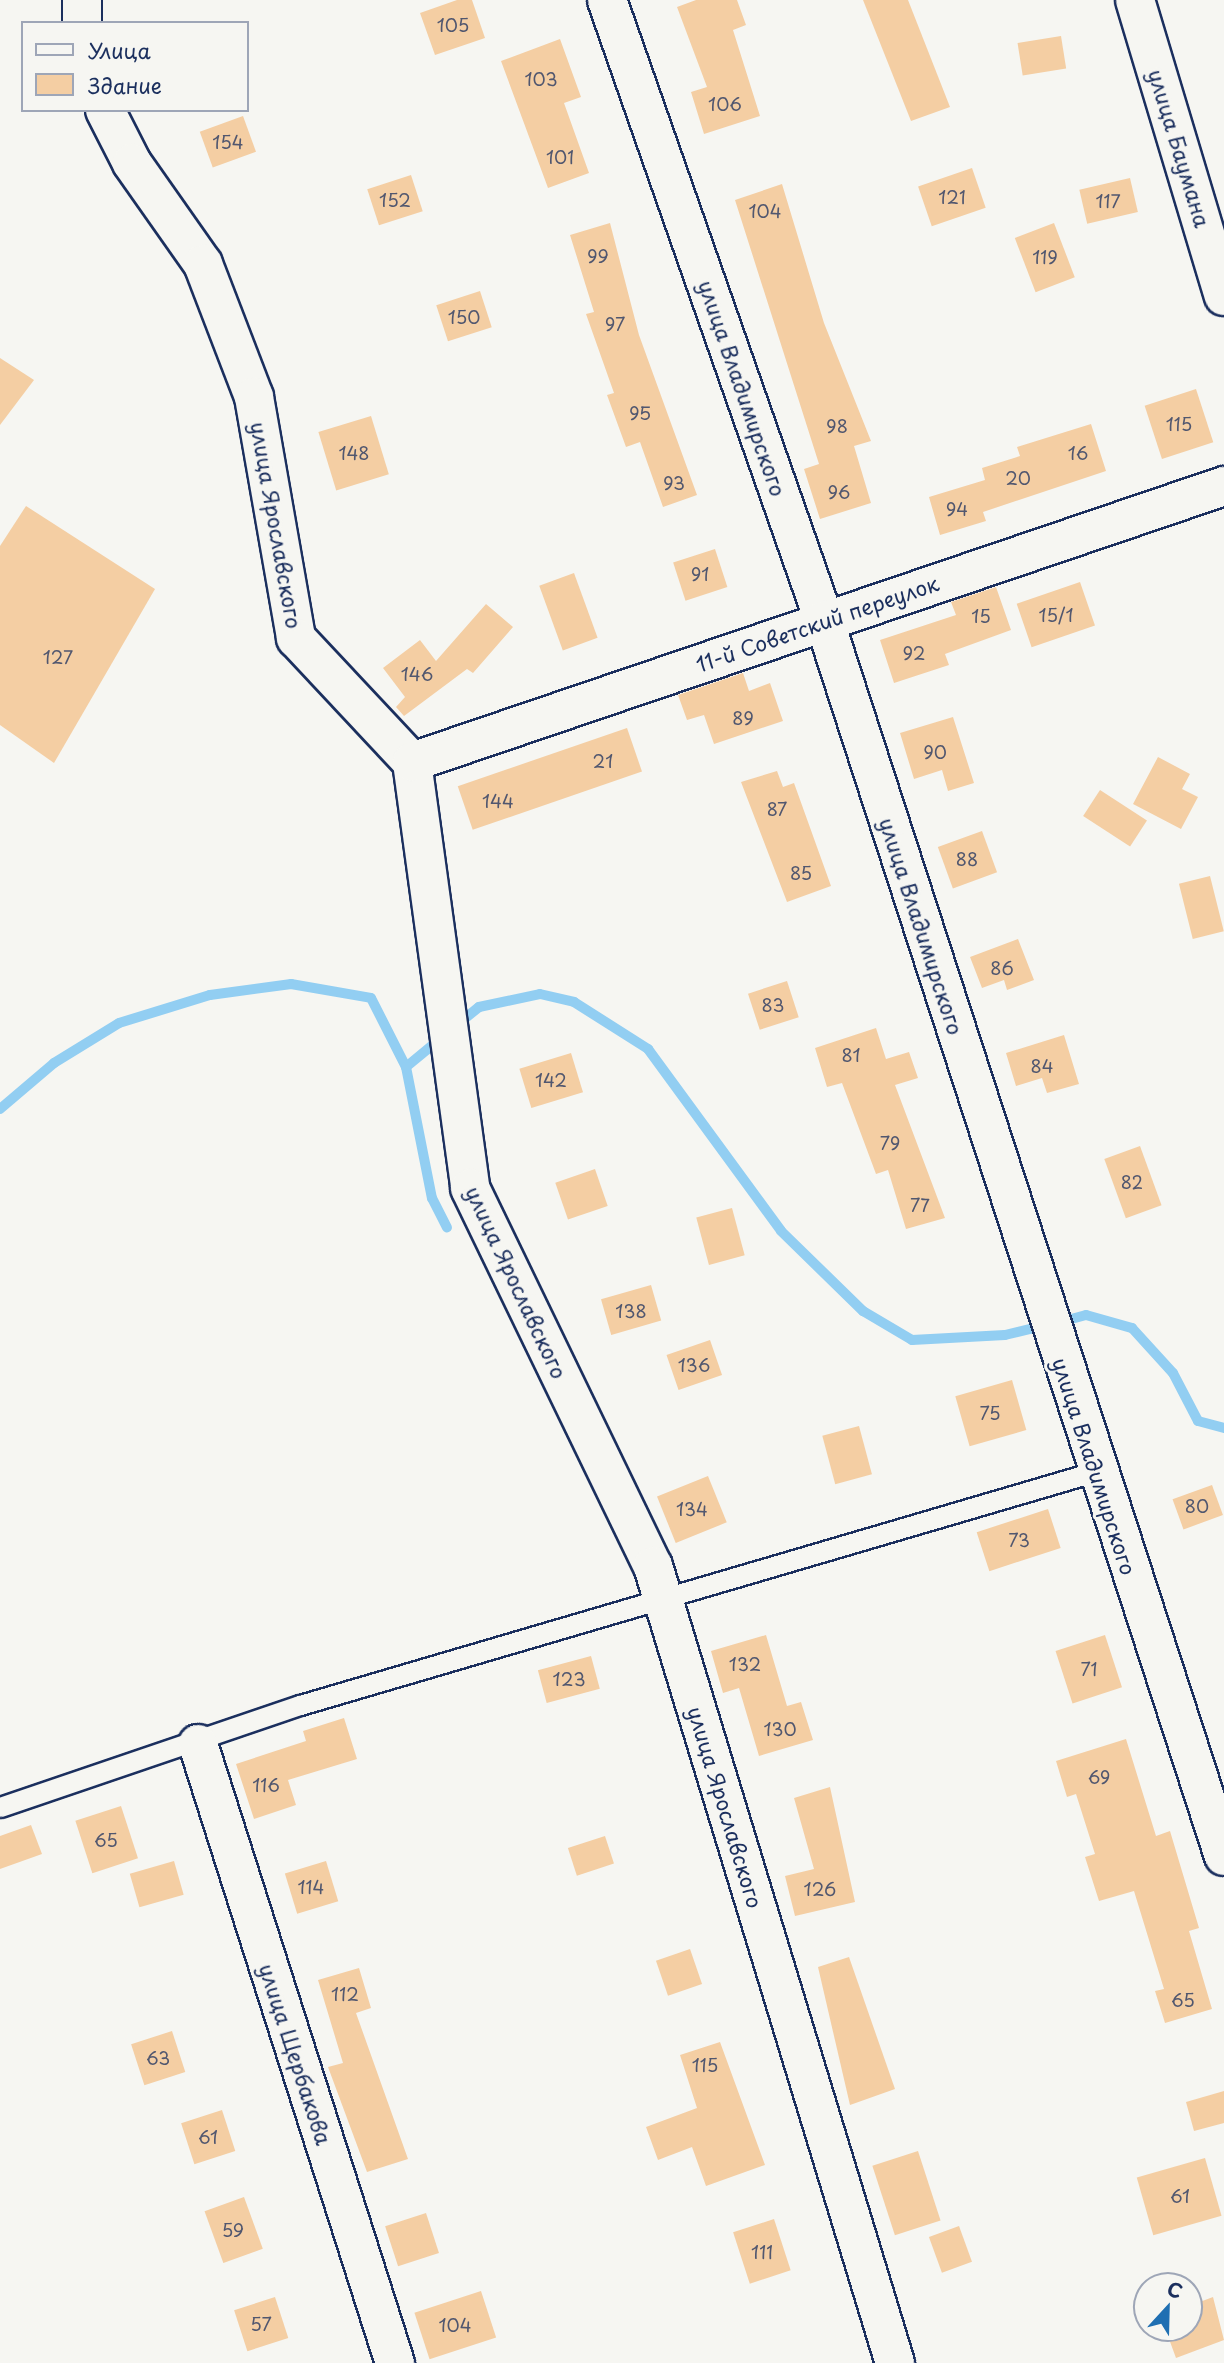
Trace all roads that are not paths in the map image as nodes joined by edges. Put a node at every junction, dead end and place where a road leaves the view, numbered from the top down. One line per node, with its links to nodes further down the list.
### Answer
1 (82, 0): 4 (street)
2 (607, 0): 8 (street, улица Владимирского)
3 (1136, 0): 6 (street, улица Баумана)
4 (82, 21)
5 (106, 112): 9 (street, улица Ярославского)
6 (1224, 296)
7 (1224, 486): 8 (street, 11-й Советский переулок)
8 (824, 620): 9 (street, 11-й Советский переулок); 10 (street, улица Владимирского)
9 (412, 762): 11 (street, улица Ярославского)
10 (1097, 1471): 11 (lane); 14 (street, улица Владимирского)
11 (663, 1596): 12 (lane); 16 (street, улица Ярославского)
12 (198, 1744): 13 (lane); 15 (street, улица Щербакова)
13 (0, 1807)
14 (1224, 1856)
15 (395, 2363)
16 (895, 2363)

